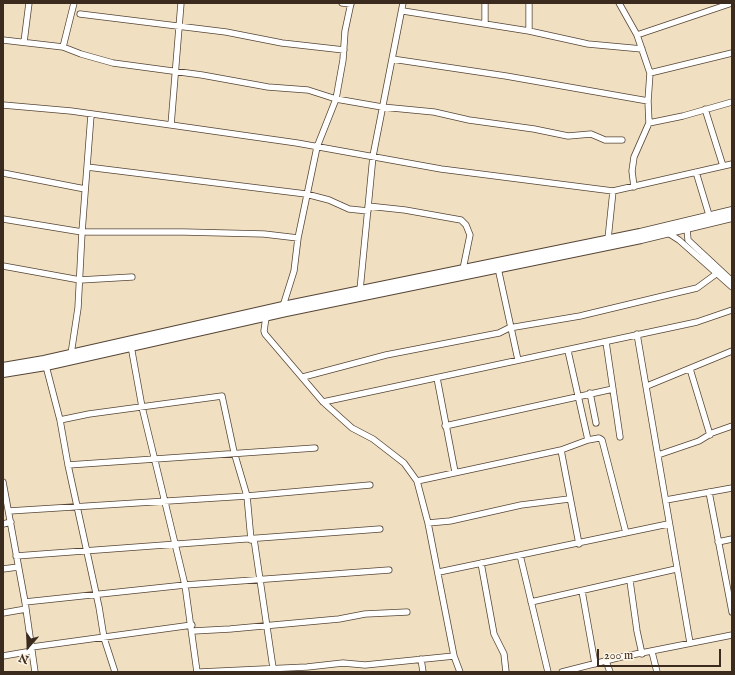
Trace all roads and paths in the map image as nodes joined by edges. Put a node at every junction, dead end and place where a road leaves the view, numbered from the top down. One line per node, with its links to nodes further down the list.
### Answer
1 (29, 3): 18 (street)
2 (74, 3): 19 (street)
3 (181, 3): 14 (street)
4 (342, 3): 10 (street)
5 (403, 3): 11 (street)
6 (485, 3): 13 (street)
7 (529, 3): 15 (street)
8 (619, 3): 16 (street)
9 (732, 3): 16 (street)
10 (351, 4): 21 (street)
11 (403, 11): 13 (street); 23 (street)
12 (80, 14): 14 (street)
13 (485, 23): 15 (street)
14 (180, 28): 21 (street); 24 (street)
15 (529, 31): 20 (street)
16 (637, 35): 20 (street)
17 (3, 40): 18 (street)
18 (24, 42): 19 (street)
19 (63, 47): 24 (street)
20 (642, 49): 25 (street)
21 (344, 50): 26 (street)
22 (732, 53): 25 (street)
23 (392, 59): 27 (street); 30 (street)
24 (175, 72): 26 (street); 34 (street)
25 (650, 72): 27 (street)
26 (336, 99): 30 (street); 36 (street)
27 (648, 101): 33 (street)
28 (732, 102): 31 (street)
29 (3, 105): 32 (street)
30 (382, 107): 35 (street); 37 (street)
31 (705, 109): 33 (street); 39 (street)
32 (91, 115): 34 (street); 40 (street)
33 (649, 123): 43 (street)
34 (171, 125): 36 (street)
35 (622, 140)
36 (317, 147): 37 (street); 46 (street)
37 (373, 156): 45 (street); 47 (street)
38 (732, 164): 39 (street)
39 (723, 166): 41 (street)
40 (87, 167): 44 (street); 46 (street)
41 (696, 172): 43 (street); 49 (street)
42 (3, 173): 44 (street)
43 (634, 187): 45 (street)
44 (85, 189): 53 (street)
45 (613, 191): 56 (street)
46 (306, 194): 47 (street); 55 (street)
47 (368, 209): 59 (street); 65 (street)
48 (732, 211): 49 (highway)
49 (709, 216): 56 (highway)
50 (732, 217): 52 (highway)
51 (3, 218): 53 (street)
52 (687, 229): 54 (highway); 63 (street)
53 (82, 232): 55 (street); 62 (street)
54 (668, 233): 58 (highway); 60 (street)
55 (298, 238): 66 (street)
56 (608, 239): 59 (highway)
57 (3, 266): 62 (street)
58 (498, 268): 68 (highway); 69 (street)
59 (463, 269): 65 (highway)
60 (716, 274): 64 (street); 69 (street)
61 (132, 277): 62 (street)
62 (80, 280): 75 (street)
63 (731, 280)
64 (732, 287)
65 (360, 290): 66 (highway)
66 (284, 306): 75 (highway)
67 (732, 310): 70 (street)
68 (266, 318): 72 (highway); 81 (street)
69 (510, 328): 76 (street); 81 (street)
70 (638, 334): 71 (street); 83 (street)
71 (606, 342): 73 (street); 84 (street)
72 (131, 346): 77 (highway); 88 (street)
73 (568, 351): 76 (street); 86 (street)
74 (732, 351): 79 (street)
75 (71, 354): 78 (highway)
76 (518, 360): 82 (street)
77 (46, 366): 80 (highway); 89 (street)
78 (3, 367)
79 (690, 369): 83 (street); 93 (street)
80 (3, 373)
81 (303, 377): 87 (street)
82 (437, 378): 87 (street); 91 (street)
83 (647, 386): 99 (street)
84 (613, 389): 85 (street); 94 (street)
85 (590, 393): 86 (street); 90 (street)
86 (578, 396): 91 (street); 95 (street)
87 (323, 402): 103 (street)
88 (142, 407): 89 (street); 98 (street); 100 (street)
89 (60, 420): 101 (street)
90 (596, 423)
91 (445, 426): 102 (street)
92 (732, 426): 93 (street)
93 (710, 435): 99 (street)
94 (620, 437)
95 (588, 440): 97 (street); 119 (street)
96 (315, 448): 98 (street)
97 (561, 450): 102 (street); 109 (street)
98 (234, 452): 100 (street); 108 (street)
99 (658, 455): 110 (street)
100 (154, 458): 101 (street); 111 (street)
101 (68, 465): 112 (street)
102 (455, 472): 103 (street)
103 (417, 480): 115 (street)
104 (3, 482): 113 (street)
105 (370, 485): 108 (street)
106 (732, 488): 107 (street)
107 (709, 492): 110 (street); 122 (street)
108 (247, 496): 111 (street); 120 (street)
109 (569, 499): 115 (street); 124 (street)
110 (666, 500): 117 (street)
111 (165, 501): 112 (street); 123 (street)
112 (77, 507): 113 (street); 125 (street)
113 (9, 511): 114 (street)
114 (11, 522): 116 (street); 127 (street)
115 (428, 523): 133 (street)
116 (3, 524)
117 (668, 524): 119 (street); 130 (street)
118 (380, 529): 120 (street)
119 (626, 533): 124 (street)
120 (252, 540): 123 (street); 135 (street)
121 (732, 540): 122 (street)
122 (718, 542): 137 (street)
123 (174, 544): 125 (street); 136 (street)
124 (579, 544): 126 (street)
125 (88, 551): 127 (street); 139 (street)
126 (520, 555): 128 (street); 141 (street)
127 (16, 556): 129 (street)
128 (481, 563): 133 (street); 167 (street)
129 (18, 567): 131 (street); 140 (street)
130 (676, 569): 134 (street); 150 (street)
131 (3, 570)
132 (389, 570): 135 (street)
133 (439, 572): 155 (street)
134 (630, 580): 138 (street); 153 (street)
135 (260, 581): 136 (street); 146 (street)
136 (185, 585): 139 (street); 147 (street)
137 (730, 586): 144 (street)
138 (582, 591): 141 (street); 158 (street)
139 (97, 595): 140 (street); 149 (street)
140 (25, 602): 142 (street)
141 (532, 602): 168 (street)
142 (26, 609): 145 (street); 151 (street)
143 (407, 612): 146 (street)
144 (732, 612)
145 (3, 613)
146 (268, 624): 147 (street); 160 (street)
147 (192, 628): 149 (street); 163 (street)
148 (732, 635): 150 (street)
149 (104, 638): 151 (street); 162 (street)
150 (690, 643): 152 (street)
151 (32, 649): 154 (street); 161 (street)
152 (652, 652): 153 (street); 171 (street)
153 (642, 654): 157 (street)
154 (3, 656)
155 (454, 656): 156 (street); 166 (street)
156 (421, 659): 159 (street); 165 (street)
157 (606, 661): 158 (street); 170 (street)
158 (595, 664): 169 (street)
159 (365, 665): 160 (street); 164 (street)
160 (273, 668): 163 (street)
161 (36, 672)
162 (115, 672)
163 (198, 672)
164 (366, 672)
165 (423, 672)
166 (460, 672)
167 (506, 672)
168 (548, 672)
169 (562, 672)
170 (610, 672)
171 (658, 672)

